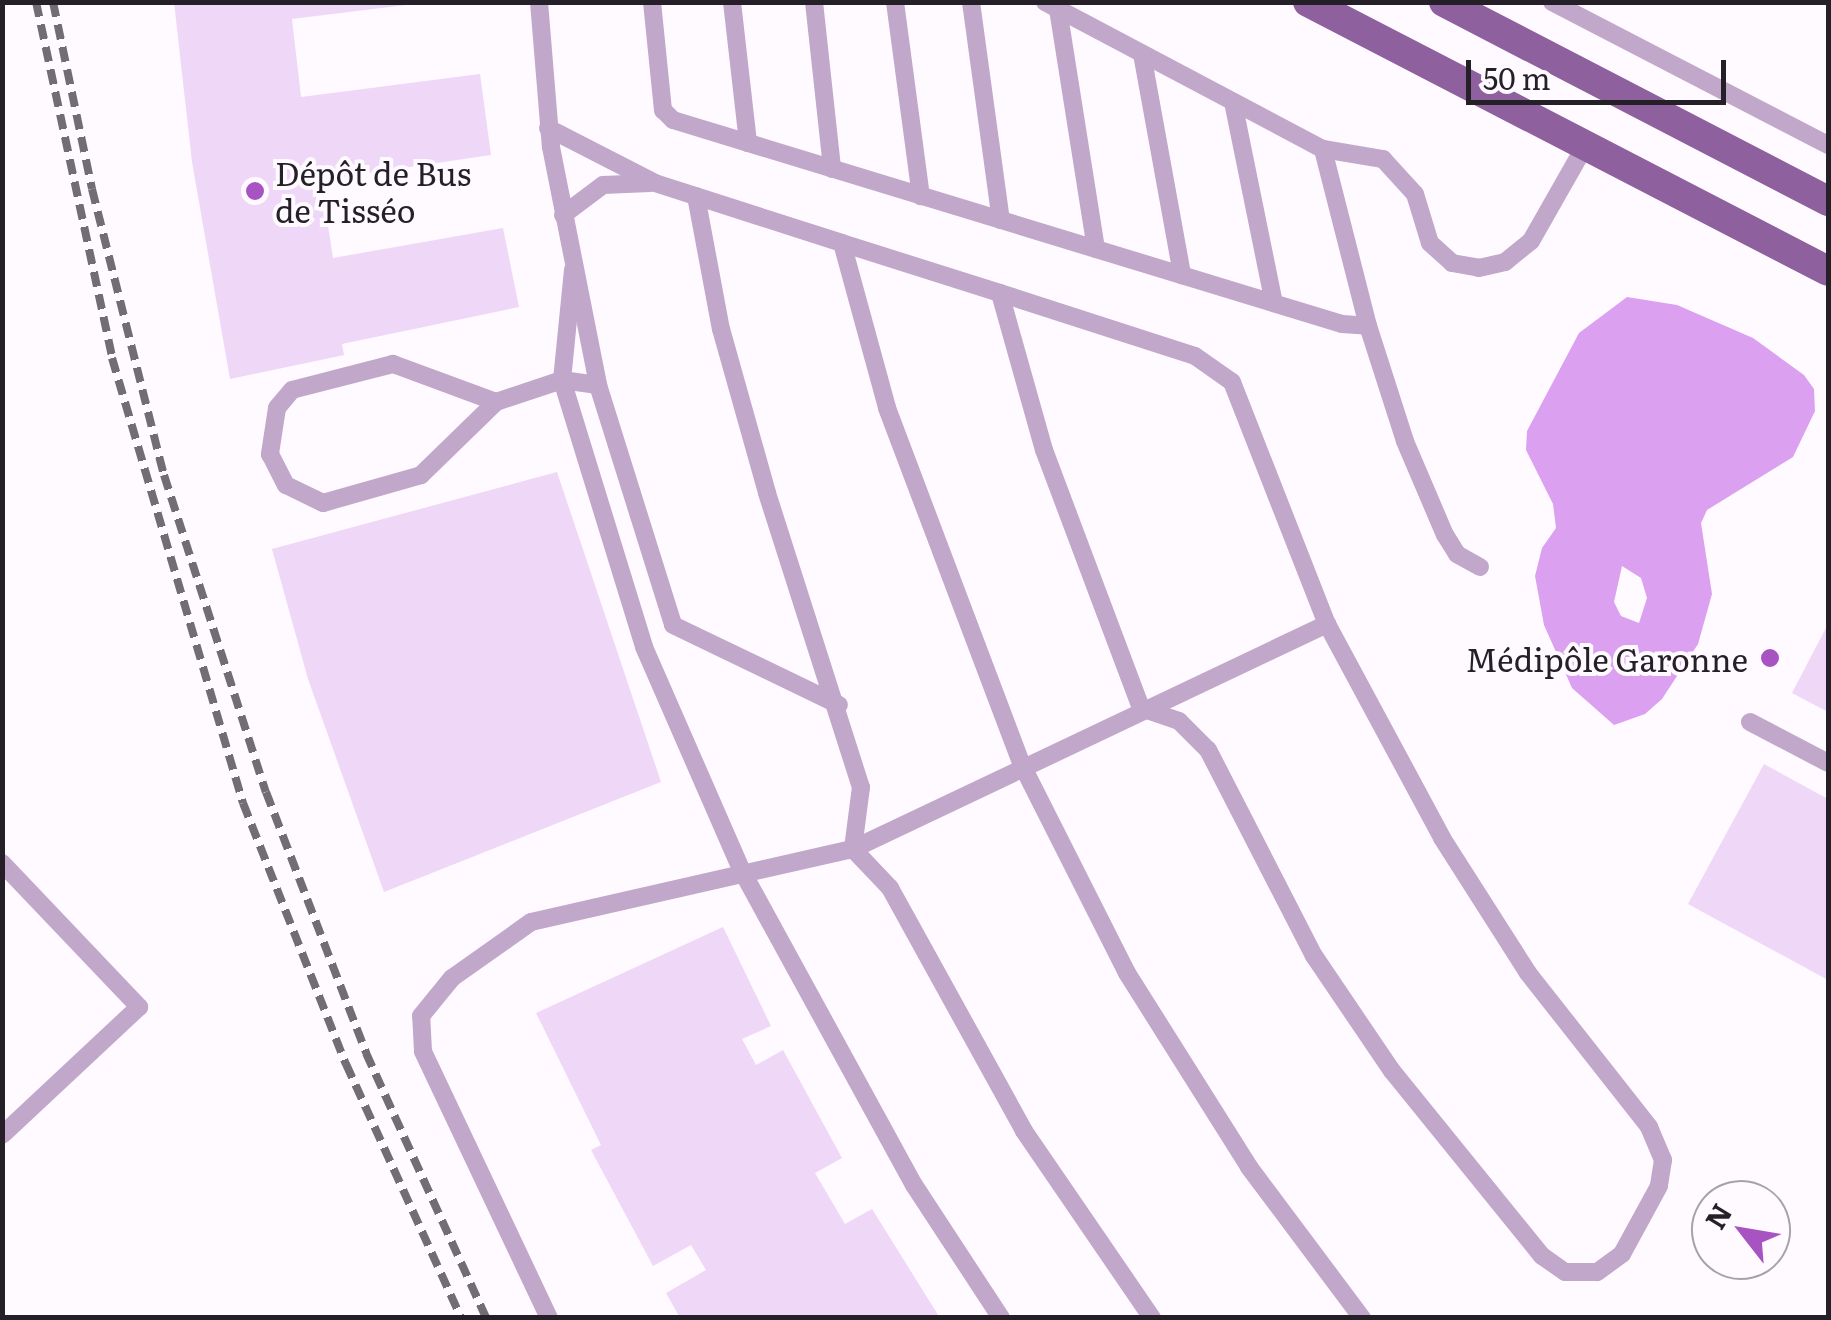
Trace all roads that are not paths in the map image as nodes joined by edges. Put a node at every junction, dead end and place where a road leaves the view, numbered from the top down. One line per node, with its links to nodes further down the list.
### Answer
1 (539, 2): 13 (lane)
2 (652, 2): 14 (lane)
3 (732, 2): 14 (lane)
4 (814, 2): 18 (lane)
5 (895, 2): 21 (lane)
6 (971, 2): 24 (lane)
7 (1308, 2): 16 (main road)
8 (1444, 2): 22 (main road)
9 (1552, 2): 15 (lane)
10 (1051, 6): 11 (lane); 26 (lane)
11 (1142, 54): 12 (lane); 29 (lane)
12 (1233, 102): 17 (lane); 31 (lane)
13 (548, 128): 19 (lane); 23 (lane)
14 (748, 143): 18 (lane)
15 (1828, 145)
16 (1584, 146): 17 (lane); 28 (main road)
17 (1324, 150): 32 (lane)
18 (832, 168): 21 (lane)
19 (655, 183): 20 (lane); 23 (lane)
20 (696, 196): 25 (lane); 38 (lane)
21 (921, 196): 24 (lane)
22 (1828, 201)
23 (563, 215): 27 (lane)
24 (1001, 220): 26 (lane)
25 (842, 243): 30 (lane); 42 (lane)
26 (1096, 249): 29 (lane)
27 (573, 270): 33 (lane); 34 (lane)
28 (1828, 271)
29 (1182, 275): 31 (lane)
30 (1000, 293): 37 (lane); 39 (lane)
31 (1274, 303): 32 (lane)
32 (1368, 326): 36 (lane)
33 (562, 380): 34 (lane); 35 (lane); 45 (lane)
34 (598, 385): 38 (lane)
35 (496, 402): 35 (lane)
36 (1480, 567)
37 (1328, 624): 39 (lane); 39 (lane)
38 (839, 705): 43 (lane)
39 (1141, 708): 42 (lane)
40 (1750, 722): 41 (lane)
41 (1828, 764)
42 (1023, 767): 43 (lane); 50 (lane)
43 (853, 849): 45 (lane); 49 (lane)
44 (2, 863): 46 (lane)
45 (742, 871): 47 (lane); 48 (lane)
46 (2, 1135)
47 (549, 1318)
48 (1001, 1318)
49 (1152, 1318)
50 (1362, 1318)

